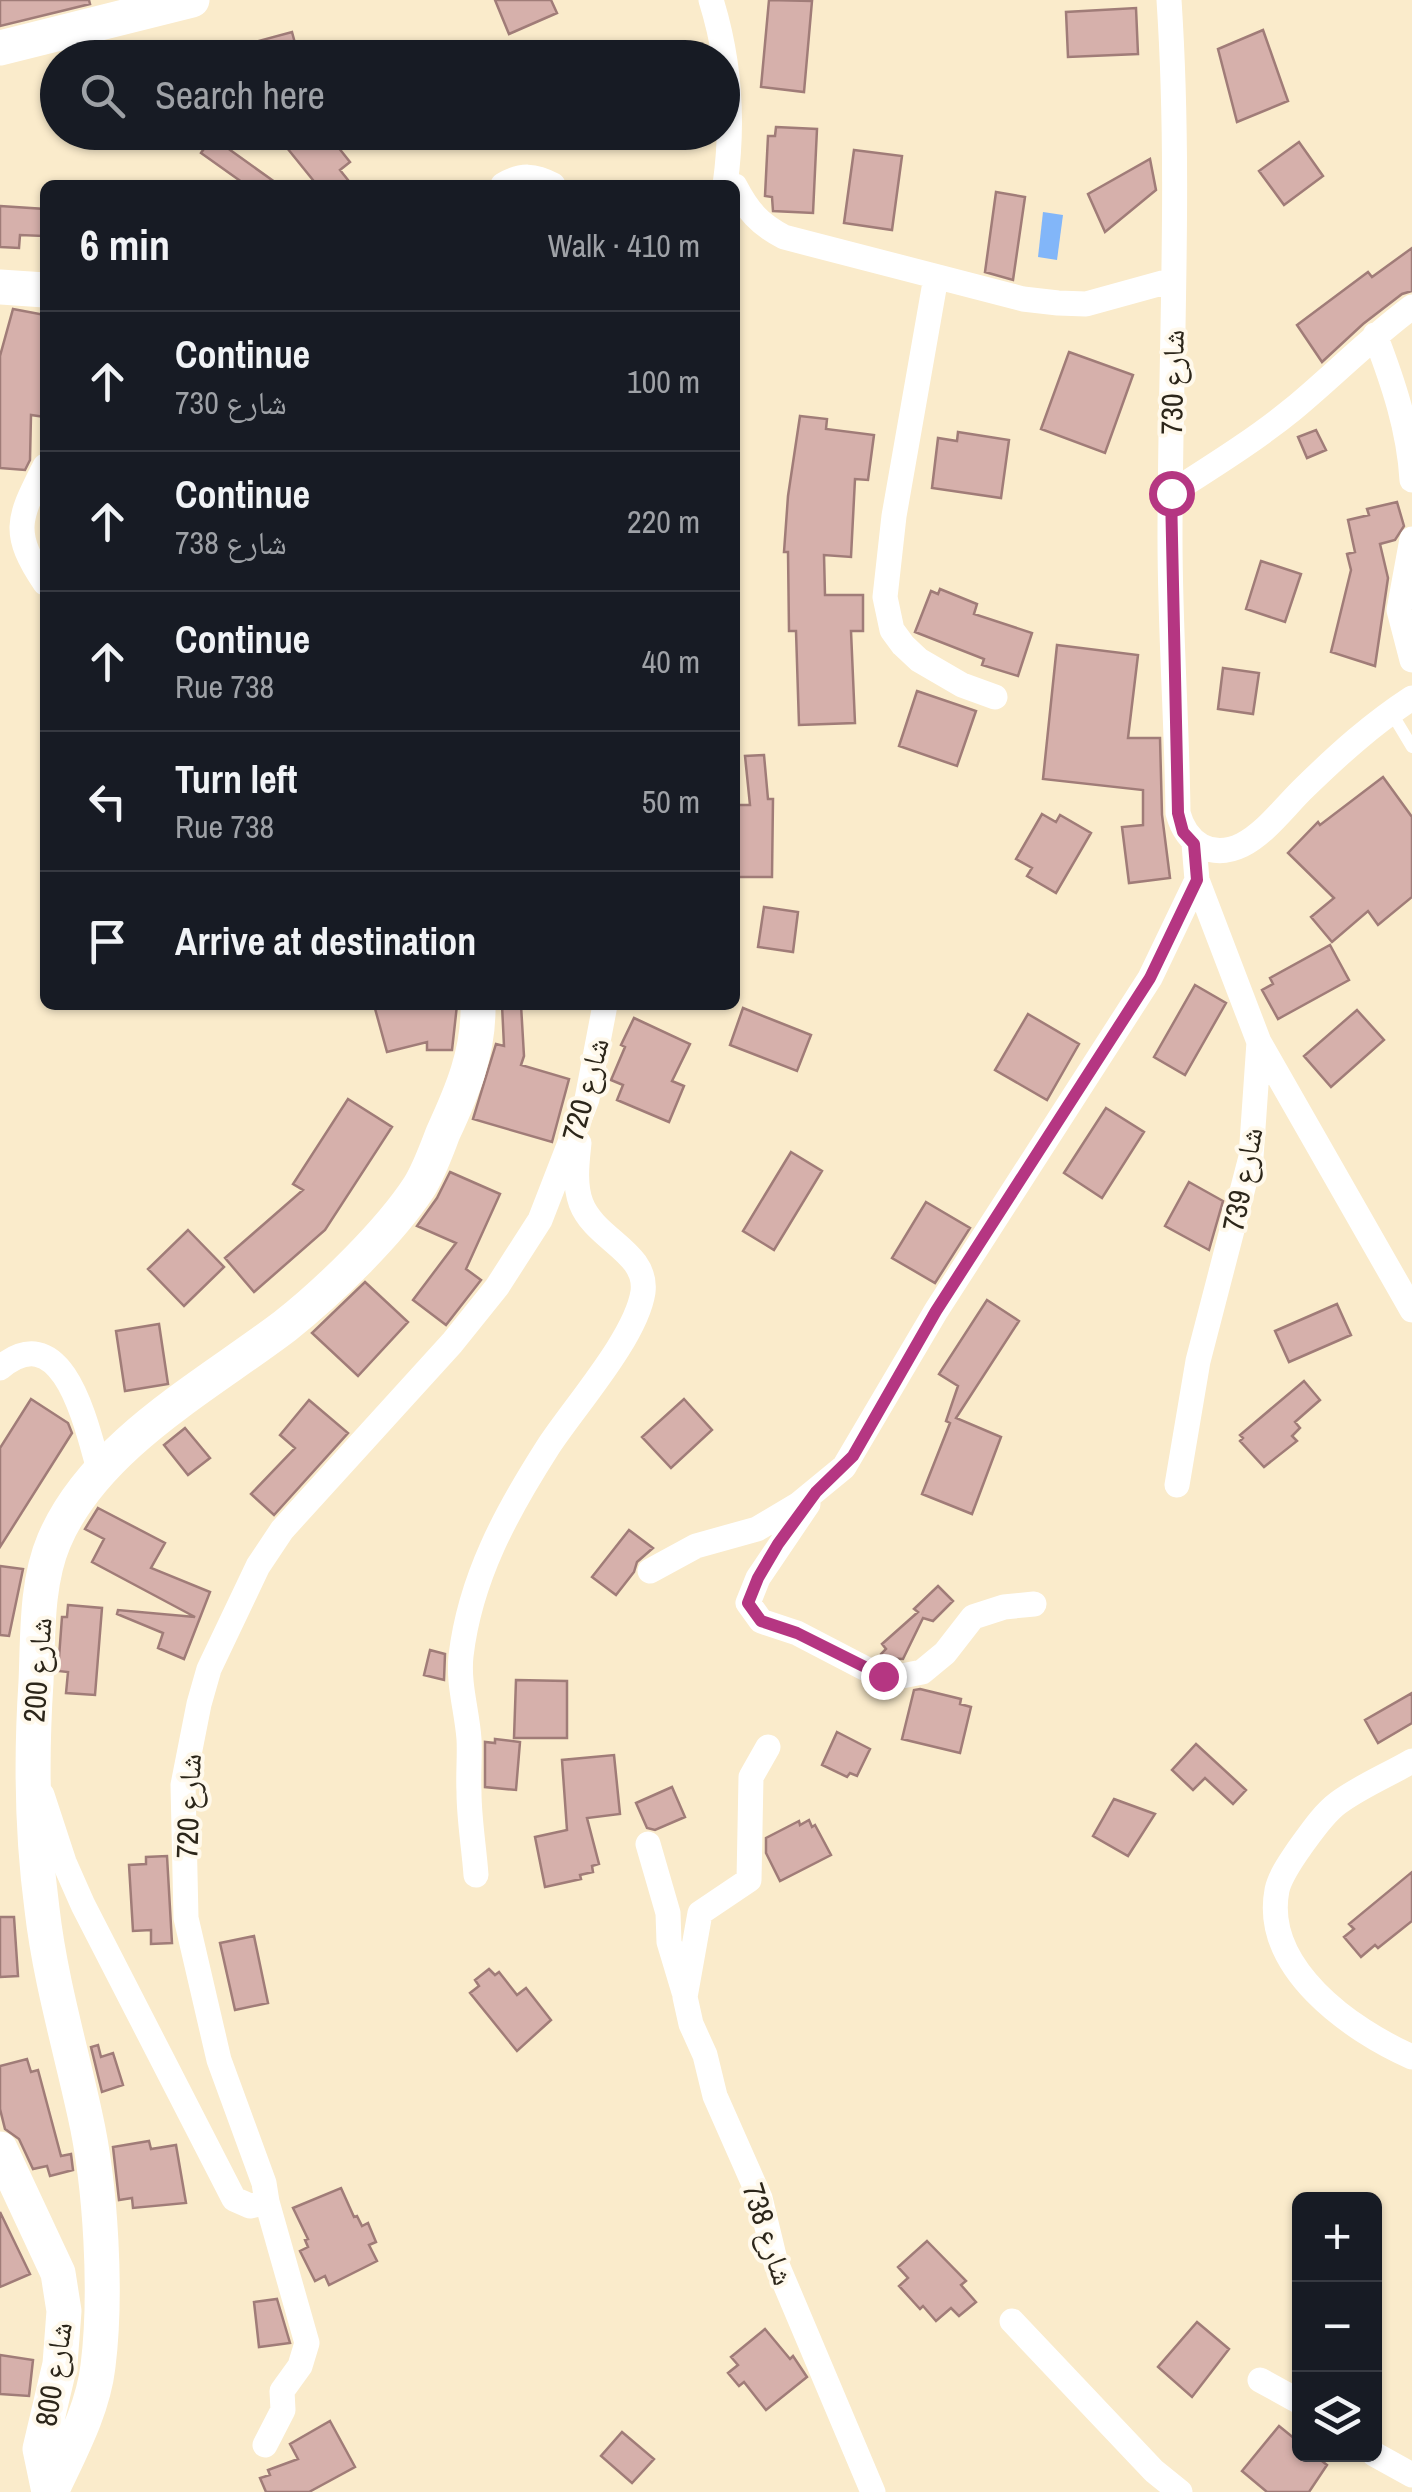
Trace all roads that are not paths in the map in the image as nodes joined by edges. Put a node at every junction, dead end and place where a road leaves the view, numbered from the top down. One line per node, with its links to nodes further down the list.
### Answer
1 (192, 0): 5 (main road)
2 (711, 0): 4 (street)
3 (1169, 0): 12 (street, شارع 730)
4 (723, 40)
5 (0, 48)
6 (730, 150): 9 (street)
7 (512, 180): 8 (street)
8 (542, 180)
9 (730, 180)
10 (740, 196): 11 (street)
11 (936, 277): 12 (street); 24 (street)
12 (1174, 280): 19 (street, شارع 730)
13 (0, 288): 14 (main road)
14 (40, 290)
15 (1412, 306): 16 (street)
16 (1375, 335): 18 (street); 19 (street)
17 (40, 473): 20 (street)
18 (1412, 480)
19 (1171, 493): 27 (street, شارع 730)
20 (11, 514): 22 (street)
21 (1412, 538): 23 (street)
22 (40, 575)
23 (1412, 660)
24 (995, 697)
25 (1401, 704): 26 (lane); 27 (street)
26 (1412, 746)
27 (1194, 844): 28 (street)
28 (1197, 880): 31 (street, شارع 739); 37 (street)
29 (478, 1010): 35 (main road, شارع 200)
30 (604, 1010): 32 (street, شارع 720)
31 (1259, 1042): 33 (street); 36 (street, شارع 739)
32 (587, 1098): 44 (street); 48 (street, شارع 720)
33 (1412, 1310)
34 (0, 1368): 35 (street)
35 (100, 1470): 42 (main road, شارع 200)
36 (1177, 1484)
37 (816, 1492): 38 (street); 39 (street)
38 (650, 1571)
39 (1034, 1604)
40 (768, 1746): 45 (street)
41 (1412, 1761): 46 (street)
42 (31, 1762): 48 (street); 55 (main road, شارع 200)
43 (648, 1844): 45 (street, شارع 738)
44 (476, 1875)
45 (688, 1985): 56 (street, شارع 738)
46 (1412, 2057)
47 (0, 2149): 55 (main road, شارع 800)
48 (267, 2202): 52 (street, شارع 720)
49 (1012, 2321): 57 (street)
50 (1260, 2380): 51 (street)
51 (1292, 2398)
52 (265, 2445)
53 (1382, 2458): 54 (street)
54 (1412, 2475)
55 (50, 2492)
56 (873, 2492)
57 (1180, 2492)

